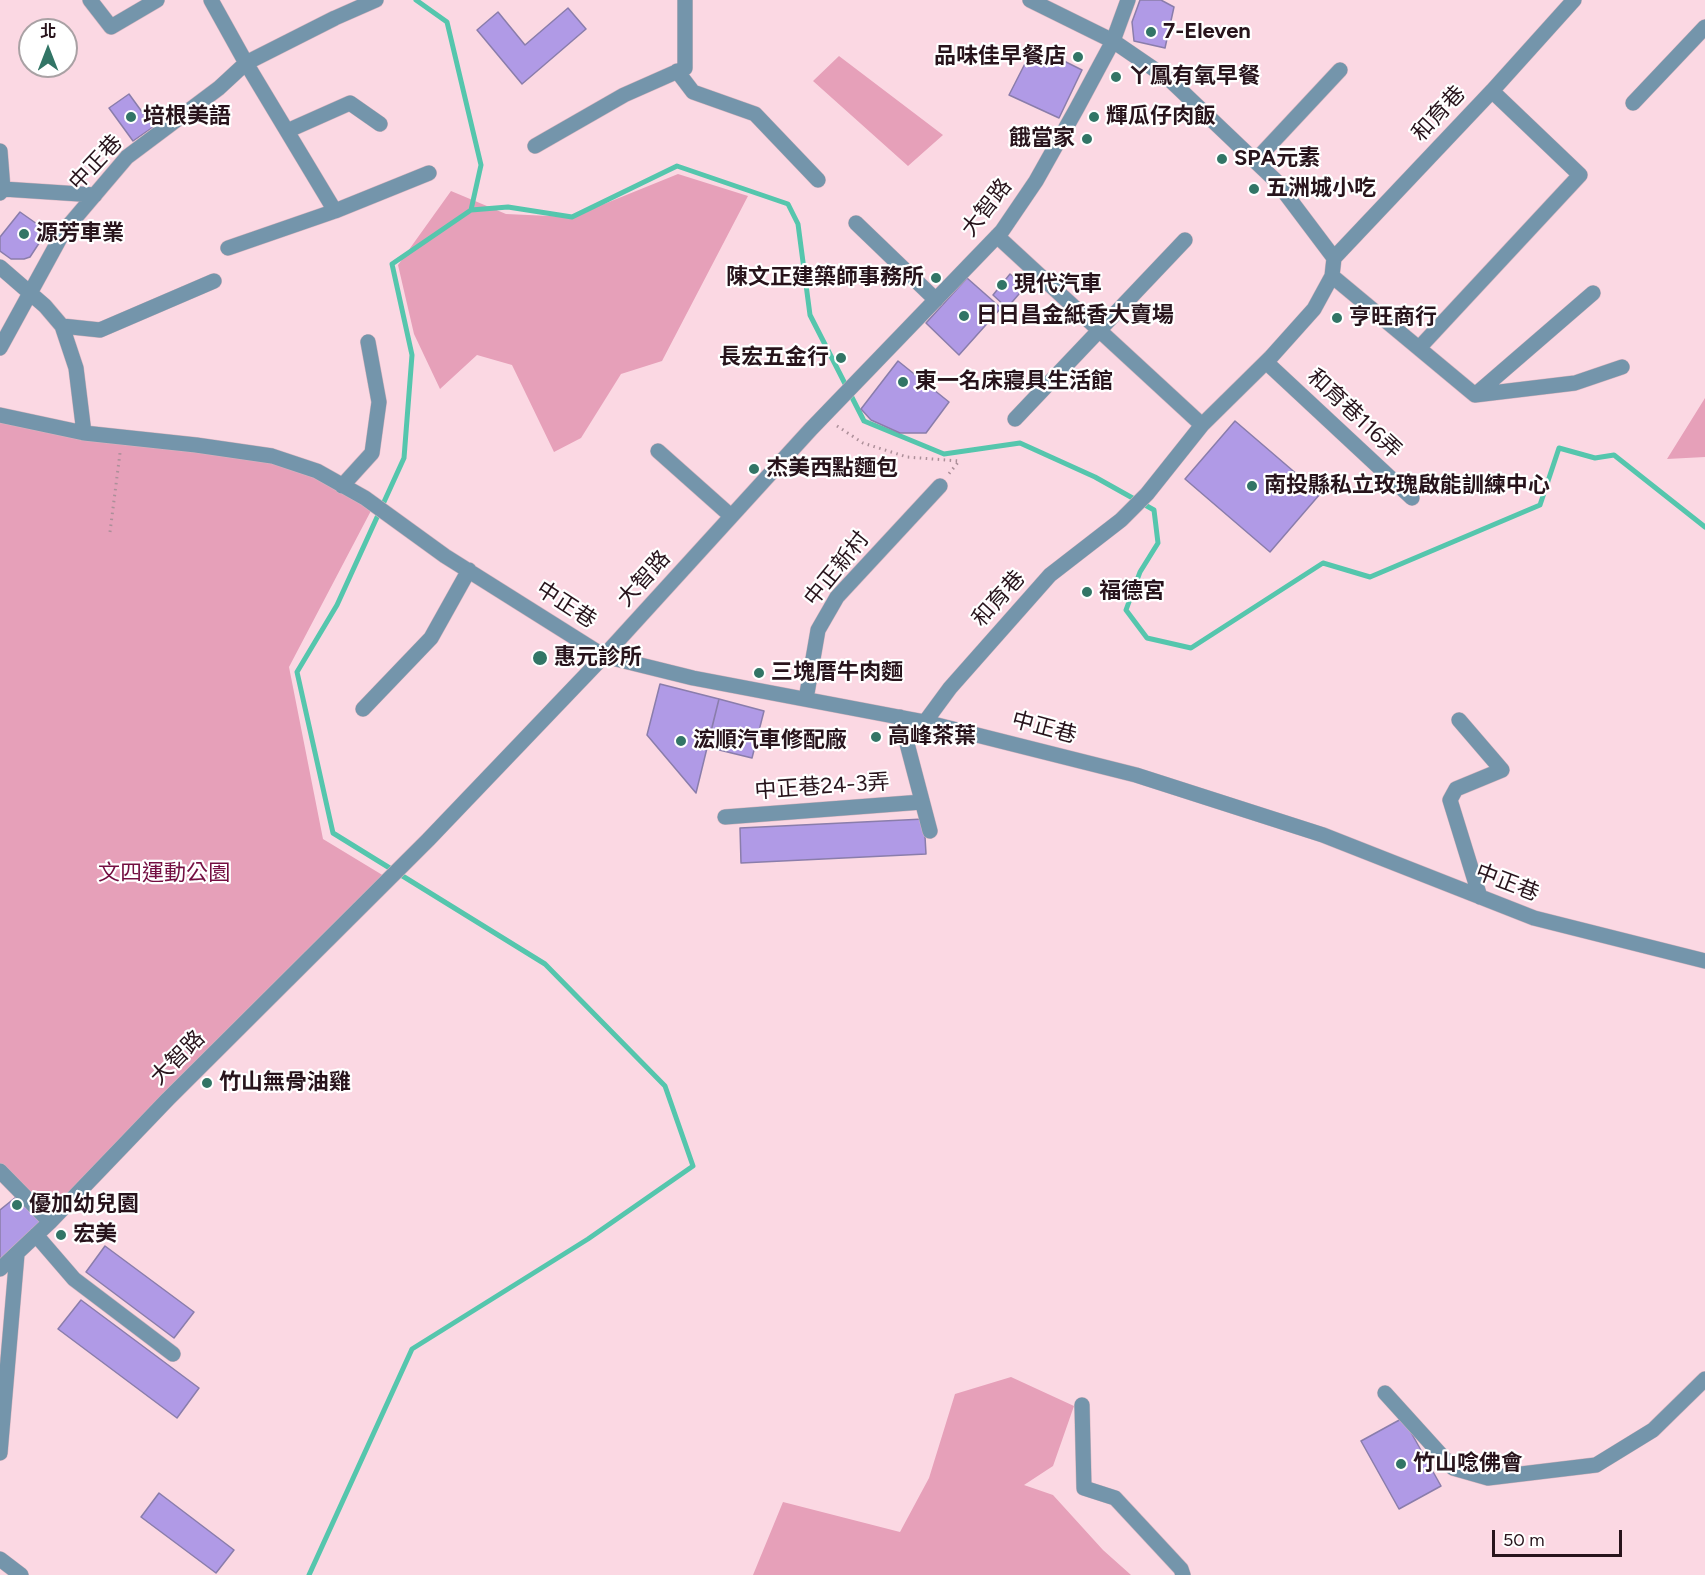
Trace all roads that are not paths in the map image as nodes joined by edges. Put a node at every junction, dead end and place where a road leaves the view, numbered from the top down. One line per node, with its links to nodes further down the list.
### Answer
1 (90, 0): 2 (street)
2 (157, 0)
3 (211, 0): 11 (street)
4 (376, 0): 11 (street, 中正巷)
5 (685, 0): 13 (street)
6 (1030, 0): 10 (street)
7 (1128, 0): 10 (street, 大智路)
8 (1574, 0): 14 (street, 和育巷)
9 (1705, 27): 15 (street)
10 (1113, 41): 20 (street); 27 (street, 大智路)
11 (246, 63): 17 (street); 24 (street, 中正巷)
12 (1340, 70): 20 (street)
13 (677, 71): 18 (street); 22 (street)
14 (1492, 91): 30 (street, 和育巷); 41 (street)
15 (1634, 103)
16 (380, 124): 17 (street)
17 (287, 131): 25 (street)
18 (535, 146)
19 (0, 151): 23 (street)
20 (1255, 160): 30 (street)
21 (429, 173): 25 (street)
22 (818, 180)
23 (2, 191): 24 (street)
24 (95, 195): 34 (street, 中正巷)
25 (335, 211): 29 (street)
26 (856, 223): 36 (street)
27 (997, 236): 36 (street, 大智路); 38 (street)
28 (1185, 240): 38 (street)
29 (228, 248)
30 (1334, 258): 32 (street)
31 (0, 267): 34 (street)
32 (1332, 276): 41 (street); 42 (street)
33 (214, 281): 37 (street)
34 (30, 291): 37 (street); 40 (street, 中正巷)
35 (1593, 293): 44 (street)
36 (936, 300): 53 (street, 大智路)
37 (62, 326): 48 (street)
38 (1100, 331): 46 (street); 47 (street)
39 (368, 342): 50 (street)
40 (1, 345)
41 (1419, 348): 44 (street)
42 (1266, 362): 47 (street); 52 (street, 和育巷116弄)
43 (1622, 367): 44 (street)
44 (1475, 395)
45 (0, 415): 48 (street)
46 (1015, 419)
47 (1202, 425): 60 (street, 和育巷)
48 (84, 433): 50 (street)
49 (658, 451): 53 (street)
50 (342, 486): 54 (street, 中正巷)
51 (940, 486): 56 (street, 中正新村)
52 (1412, 498)
53 (731, 516): 55 (street, 大智路)
54 (469, 570): 55 (street, 中正巷); 57 (street)
55 (604, 656): 56 (street, 中正巷); 67 (street, 大智路)
56 (806, 699): 58 (street, 中正巷)
57 (363, 709)
58 (900, 717): 60 (street, 中正巷); 61 (street, 中正巷24-3弄)
59 (1459, 720): 64 (street)
60 (925, 722): 64 (street, 中正巷)
61 (922, 802): 62 (street, 中正巷24-3弄); 63 (street, 中正巷24-3弄)
62 (725, 817)
63 (930, 831)
64 (1480, 897): 65 (street, 中正巷)
65 (1705, 961)
66 (0, 1171): 67 (street)
67 (50, 1222): 68 (street, 大智路)
68 (36, 1235): 69 (street, 大智路); 71 (street)
69 (17, 1254): 70 (street, 大智路); 75 (street)
70 (0, 1269)
71 (173, 1354)
72 (1705, 1379): 73 (street)
73 (1384, 1393)
74 (1082, 1405): 78 (street)
75 (0, 1454)
76 (0, 1559): 77 (street)
77 (21, 1575)
78 (1183, 1575)

